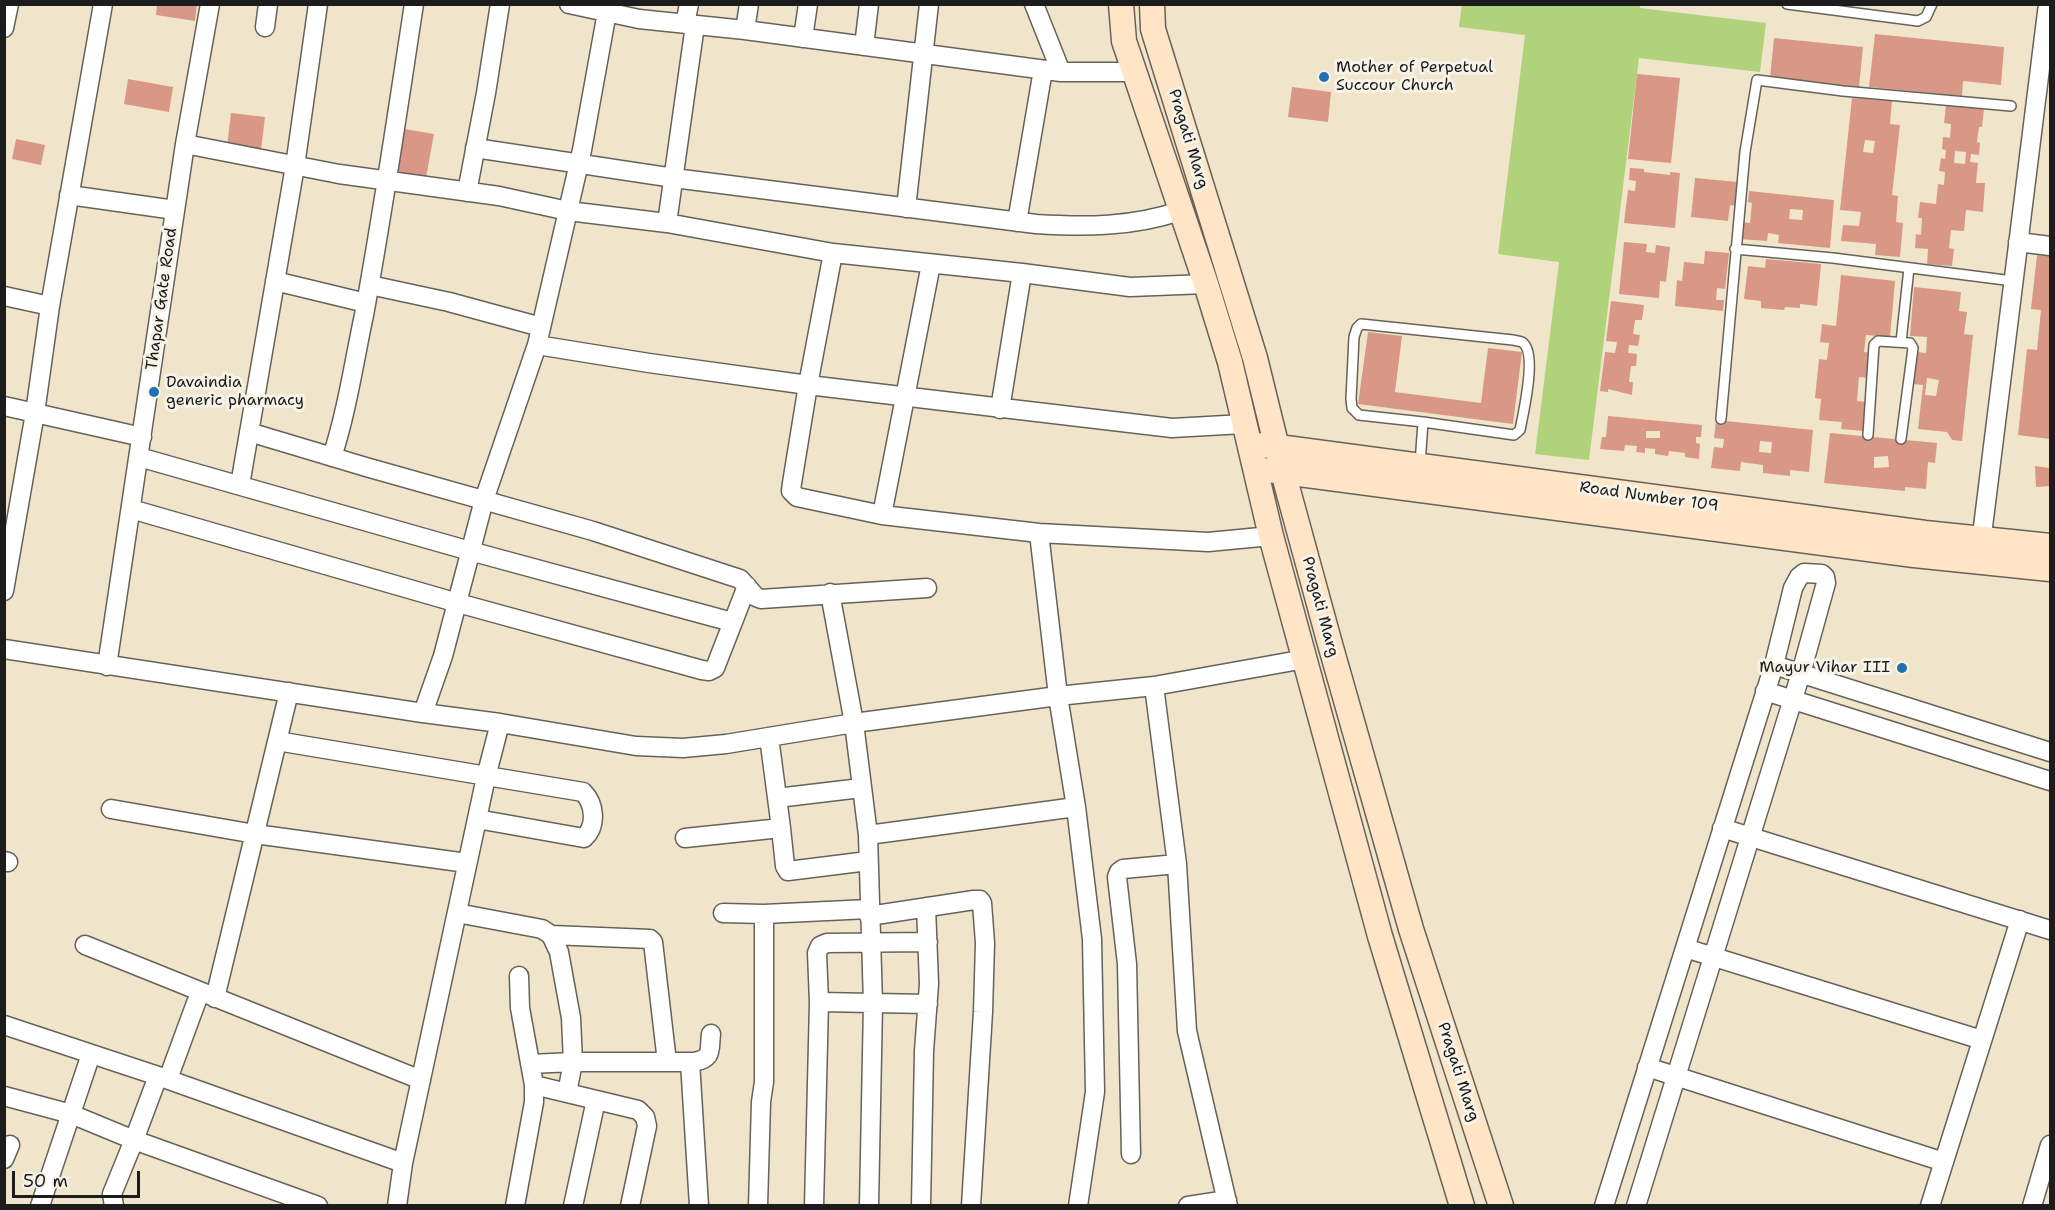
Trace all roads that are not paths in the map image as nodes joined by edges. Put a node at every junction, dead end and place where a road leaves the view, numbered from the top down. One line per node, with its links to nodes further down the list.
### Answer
1 (9, 4): 24 (street)
2 (103, 4): 39 (street)
3 (210, 4): 32 (street, Thapar Gate Road)
4 (268, 4): 23 (street)
5 (318, 4): 35 (street)
6 (414, 4): 37 (street)
7 (500, 4): 33 (street)
8 (569, 4): 20 (street)
9 (688, 4): 22 (street)
10 (749, 4): 25 (street)
11 (808, 4): 26 (street)
12 (869, 4): 27 (street)
13 (929, 4): 28 (street)
14 (1034, 4): 29 (street)
15 (1121, 4): 30 (main road, Pragati Marg)
16 (1152, 4): 73 (main road, Pragati Marg)
17 (1787, 4): 18 (lane)
18 (1932, 4)
19 (2048, 4): 46 (street)
20 (598, 9): 21 (street); 34 (street)
21 (640, 12): 22 (street)
22 (690, 24): 25 (street); 36 (street)
23 (265, 27)
24 (4, 28)
25 (745, 30): 26 (street)
26 (803, 38): 27 (street)
27 (864, 46): 28 (street)
28 (924, 53): 29 (street); 40 (street)
29 (1052, 71): 30 (street); 44 (street)
30 (1135, 72): 43 (main road, Pragati Marg)
31 (2011, 106): 48 (lane)
32 (185, 144): 35 (street); 41 (street, Thapar Gate Road)
33 (475, 148): 34 (street); 38 (street)
34 (578, 164): 36 (street); 42 (street)
35 (295, 166): 37 (street); 53 (street)
36 (674, 178): 40 (street); 45 (street)
37 (387, 182): 38 (street); 56 (street)
38 (467, 192): 42 (street)
39 (69, 195): 41 (street); 58 (street)
40 (906, 208): 44 (street)
41 (176, 210): 71 (street, Thapar Gate Road)
42 (568, 211): 45 (street); 59 (street)
43 (1180, 212): 44 (street); 55 (main road, Pragati Marg)
44 (1017, 222)
45 (667, 223): 49 (street)
46 (2018, 242): 47 (street); 54 (street)
47 (2050, 246)
48 (1735, 249): 51 (lane); 66 (lane)
49 (833, 253): 50 (street); 61 (street)
50 (931, 264): 52 (street); 62 (street)
51 (1909, 268): 54 (lane); 60 (lane)
52 (1022, 273): 55 (street); 64 (street)
53 (275, 281): 56 (street); 68 (street)
54 (2013, 281): 86 (street)
55 (1206, 284): 69 (main road, Pragati Marg)
56 (368, 294): 59 (street); 75 (street)
57 (4, 296): 58 (street)
58 (50, 306): 65 (street)
59 (539, 336): 61 (street); 80 (street)
60 (1901, 342): 70 (lane); 72 (lane)
61 (808, 385): 62 (street); 82 (street)
62 (905, 396): 64 (street); 82 (street)
63 (4, 406): 65 (street)
64 (1000, 409): 69 (street)
65 (35, 413): 71 (street); 91 (street)
66 (1721, 419)
67 (1423, 422): 67 (lane); 76 (lane)
68 (249, 432): 75 (street); 79 (street)
69 (1246, 433): 73 (main road, Road Number 109); 77 (main road, Pragati Marg)
70 (1868, 435)
71 (142, 437): 74 (street, Thapar Gate Road)
72 (1901, 439)
73 (1277, 447): 76 (main road, Road Number 109); 78 (main road, Pragati Marg)
74 (139, 457): 79 (street); 81 (street, Thapar Gate Road)
75 (332, 457): 80 (street)
76 (1419, 466): 86 (main road, Road Number 109)
77 (1255, 469): 78 (main road, Road Number 109); 84 (main road, Pragati Marg)
78 (1283, 472): 86 (main road, Road Number 109); 185 (main road, Pragati Marg)
79 (240, 485): 87 (street)
80 (484, 500): 87 (street); 89 (street)
81 (131, 509): 93 (street); 98 (street, Thapar Gate Road)
82 (882, 515): 83 (street)
83 (1039, 533): 84 (street); 103 (street)
84 (1270, 536): 96 (main road, Pragati Marg)
85 (2050, 546): 86 (main road, Road Number 109)
86 (1980, 550): 88 (main road, Road Number 109)
87 (470, 551): 93 (street); 94 (street)
88 (2050, 569)
89 (747, 586): 92 (street); 94 (street)
90 (927, 588): 92 (street)
91 (4, 591)
92 (830, 593): 107 (street)
93 (458, 603): 94 (street); 105 (street)
94 (732, 622)
95 (4, 649): 98 (street)
96 (1305, 659): 100 (street); 184 (main road, Pragati Marg)
97 (1774, 665): 99 (street); 99 (street); 101 (street)
98 (107, 666): 102 (street)
99 (1800, 673): 104 (street); 110 (street)
100 (1154, 686): 103 (street); 126 (street)
101 (1765, 691): 104 (street); 119 (street)
102 (289, 692): 105 (street); 109 (street)
103 (1058, 696): 107 (street); 115 (street)
104 (1792, 699): 112 (street); 122 (street)
105 (423, 713): 106 (street)
106 (500, 723): 108 (street); 111 (street)
107 (854, 723): 108 (street); 113 (street)
108 (769, 737): 114 (street)
109 (277, 741): 111 (street); 120 (street)
110 (2050, 752)
111 (486, 777): 117 (street); 117 (street)
112 (2050, 781)
113 (861, 788): 114 (street); 121 (street)
114 (777, 798): 118 (street)
115 (1076, 807): 121 (street); 168 (street)
116 (111, 809): 120 (street)
117 (477, 819): 125 (street)
118 (782, 828): 123 (street); 124 (street)
119 (1722, 828): 122 (street); 138 (street)
120 (255, 834): 125 (street); 141 (street)
121 (868, 835): 124 (street)
122 (1750, 836): 132 (street); 139 (street)
123 (685, 838)
124 (868, 861): 128 (street)
125 (467, 863): 129 (street)
126 (1177, 864): 164 (street); 167 (street)
127 (926, 907): 128 (street); 135 (street); 181 (street)
128 (869, 912): 131 (street); 136 (street)
129 (457, 913): 134 (street); 156 (street)
130 (723, 913): 131 (street)
131 (764, 914): 177 (street)
132 (2020, 920): 133 (street); 147 (street)
133 (2050, 930)
134 (551, 935): 149 (street); 150 (street)
135 (928, 942): 136 (street); 144 (street)
136 (870, 943): 142 (street); 143 (street)
137 (84, 945): 141 (street)
138 (1685, 948): 139 (street); 153 (street)
139 (1713, 957): 147 (street); 154 (street)
140 (519, 976): 152 (street)
141 (208, 995): 155 (street); 156 (street)
142 (819, 1002): 143 (street); 178 (street)
143 (873, 1004): 144 (street); 179 (street)
144 (928, 1004): 180 (street)
145 (4, 1025): 148 (street)
146 (711, 1034): 151 (street)
147 (1982, 1040): 165 (street)
148 (91, 1054): 155 (street); 161 (street)
149 (573, 1062): 150 (street); 152 (street); 158 (street)
150 (667, 1062): 151 (street)
151 (690, 1062): 176 (street)
152 (530, 1064): 157 (street)
153 (1647, 1067): 154 (street); 186 (street)
154 (1676, 1076): 165 (street); 187 (street)
155 (163, 1078): 162 (street); 166 (street)
156 (421, 1080): 166 (street)
157 (534, 1085): 158 (street); 173 (street)
158 (567, 1093): 160 (street)
159 (4, 1096): 161 (street)
160 (596, 1100): 174 (street); 175 (street)
161 (71, 1114): 162 (street); 169 (street)
162 (134, 1140): 170 (street); 171 (street)
163 (2050, 1145): 189 (street)
164 (1131, 1154)
165 (1944, 1162): 188 (street)
166 (403, 1163): 172 (street)
167 (1228, 1203): 183 (street)
168 (1078, 1205): 182 (street)
169 (40, 1206)
170 (114, 1206)
171 (318, 1206)
172 (397, 1206)
173 (515, 1206)
174 (573, 1206)
175 (630, 1206)
176 (699, 1206)
177 (758, 1206)
178 (814, 1206)
179 (869, 1206)
180 (921, 1206)
181 (971, 1206)
182 (1083, 1206)
183 (1188, 1206)
184 (1462, 1206)
185 (1501, 1206)
186 (1604, 1206)
187 (1636, 1206)
188 (1930, 1206)
189 (2031, 1206)

